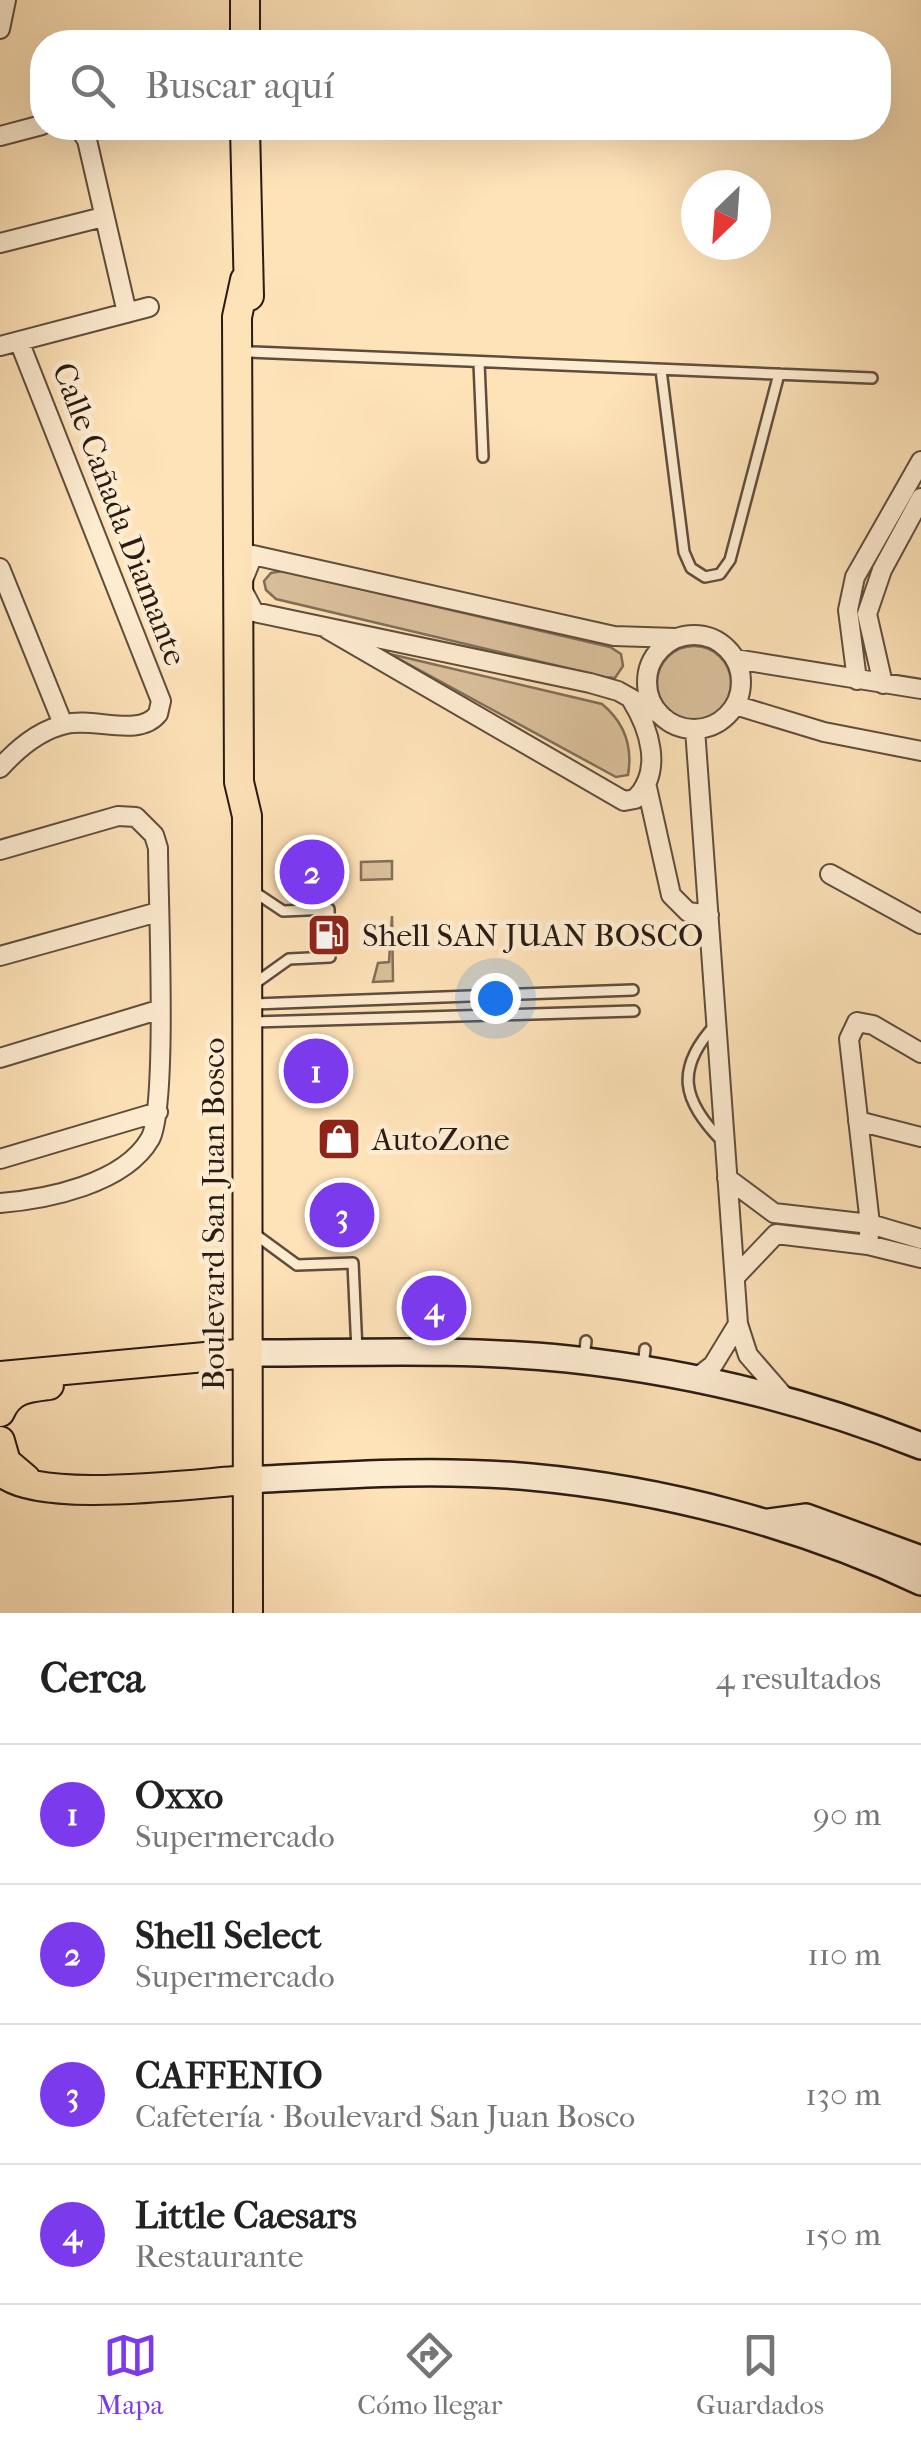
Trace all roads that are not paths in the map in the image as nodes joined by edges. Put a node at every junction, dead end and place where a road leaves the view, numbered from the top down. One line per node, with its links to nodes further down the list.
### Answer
1 (6, 0): 3 (street)
2 (244, 0): 4 (main road)
3 (0, 29)
4 (245, 30)
5 (30, 127): 6 (street)
6 (0, 136)
7 (88, 140): 9 (street)
8 (245, 140): 11 (main road, Boulevard San Juan Bosco)
9 (103, 218): 10 (street); 13 (street)
10 (0, 243)
11 (246, 280): 16 (main road, Boulevard San Juan Bosco); 25 (main road, Boulevard San Juan Bosco)
12 (150, 307): 13 (street)
13 (127, 313): 14 (street)
14 (20, 341): 15 (street); 37 (street, Calle Cañada Diamante)
15 (0, 346)
16 (251, 352): 17 (lane); 25 (main road, Boulevard San Juan Bosco)
17 (479, 363): 18 (lane); 21 (lane)
18 (661, 370): 19 (lane); 19 (lane)
19 (779, 374): 20 (lane)
20 (872, 378)
21 (483, 457)
22 (921, 460): 24 (street)
23 (921, 498): 24 (street)
24 (898, 521): 31 (street); 32 (street)
25 (244, 555): 27 (main road, Boulevard San Juan Bosco); 29 (street)
26 (0, 568): 37 (street)
27 (245, 602): 28 (street); 44 (main road, Boulevard San Juan Bosco)
28 (319, 623): 34 (street); 41 (street)
29 (676, 638): 30 (street); 36 (street)
30 (735, 659): 31 (street); 35 (street)
31 (857, 680): 32 (street)
32 (883, 684): 33 (street)
33 (921, 689)
34 (630, 698): 36 (street); 41 (street)
35 (734, 705): 38 (street); 39 (street)
36 (661, 715): 38 (street)
37 (64, 724): 40 (street, Calle Cañada Diamante)
38 (695, 728): 46 (street)
39 (921, 751)
40 (0, 767)
41 (646, 783): 46 (street)
42 (0, 850): 45 (street)
43 (830, 874): 47 (street)
44 (247, 887): 50 (main road, Boulevard San Juan Bosco); 50 (lane)
45 (158, 912): 48 (street); 51 (street)
46 (709, 915): 53 (street)
47 (921, 924)
48 (0, 956)
49 (633, 990): 50 (lane)
50 (248, 1005): 52 (lane); 65 (main road, Boulevard San Juan Bosco)
51 (158, 1010): 55 (street); 56 (street)
52 (634, 1011)
53 (718, 1022): 59 (street); 59 (lane)
54 (921, 1053): 57 (street)
55 (0, 1058)
56 (158, 1112): 60 (street); 62 (street)
57 (858, 1121): 58 (street); 64 (street)
58 (921, 1137)
59 (725, 1144): 61 (street)
60 (0, 1159)
61 (726, 1178): 63 (street); 70 (street)
62 (0, 1203)
63 (774, 1213): 64 (street); 66 (street)
64 (870, 1224): 67 (street); 68 (street)
65 (249, 1227): 72 (main road, Boulevard San Juan Bosco); 73 (lane)
66 (776, 1234): 68 (street); 70 (street)
67 (921, 1239)
68 (868, 1245): 69 (street)
69 (921, 1258)
70 (737, 1275): 71 (street)
71 (738, 1324): 76 (street); 77 (street)
72 (248, 1353): 73 (main road); 74 (main road); 84 (main road, Boulevard San Juan Bosco)
73 (358, 1353): 76 (main road)
74 (101, 1366): 75 (main road); 78 (main road)
75 (0, 1376)
76 (694, 1379): 77 (main road)
77 (786, 1400): 79 (main road)
78 (0, 1412)
79 (876, 1429): 81 (main road); 82 (main road)
80 (0, 1441): 85 (main road)
81 (921, 1446)
82 (921, 1462)
83 (0, 1470): 85 (main road)
84 (248, 1480): 85 (main road); 86 (main road); 89 (main road, Boulevard San Juan Bosco)
85 (60, 1490)
86 (759, 1524): 87 (main road); 88 (main road)
87 (921, 1559)
88 (921, 1582)
89 (248, 1613)

